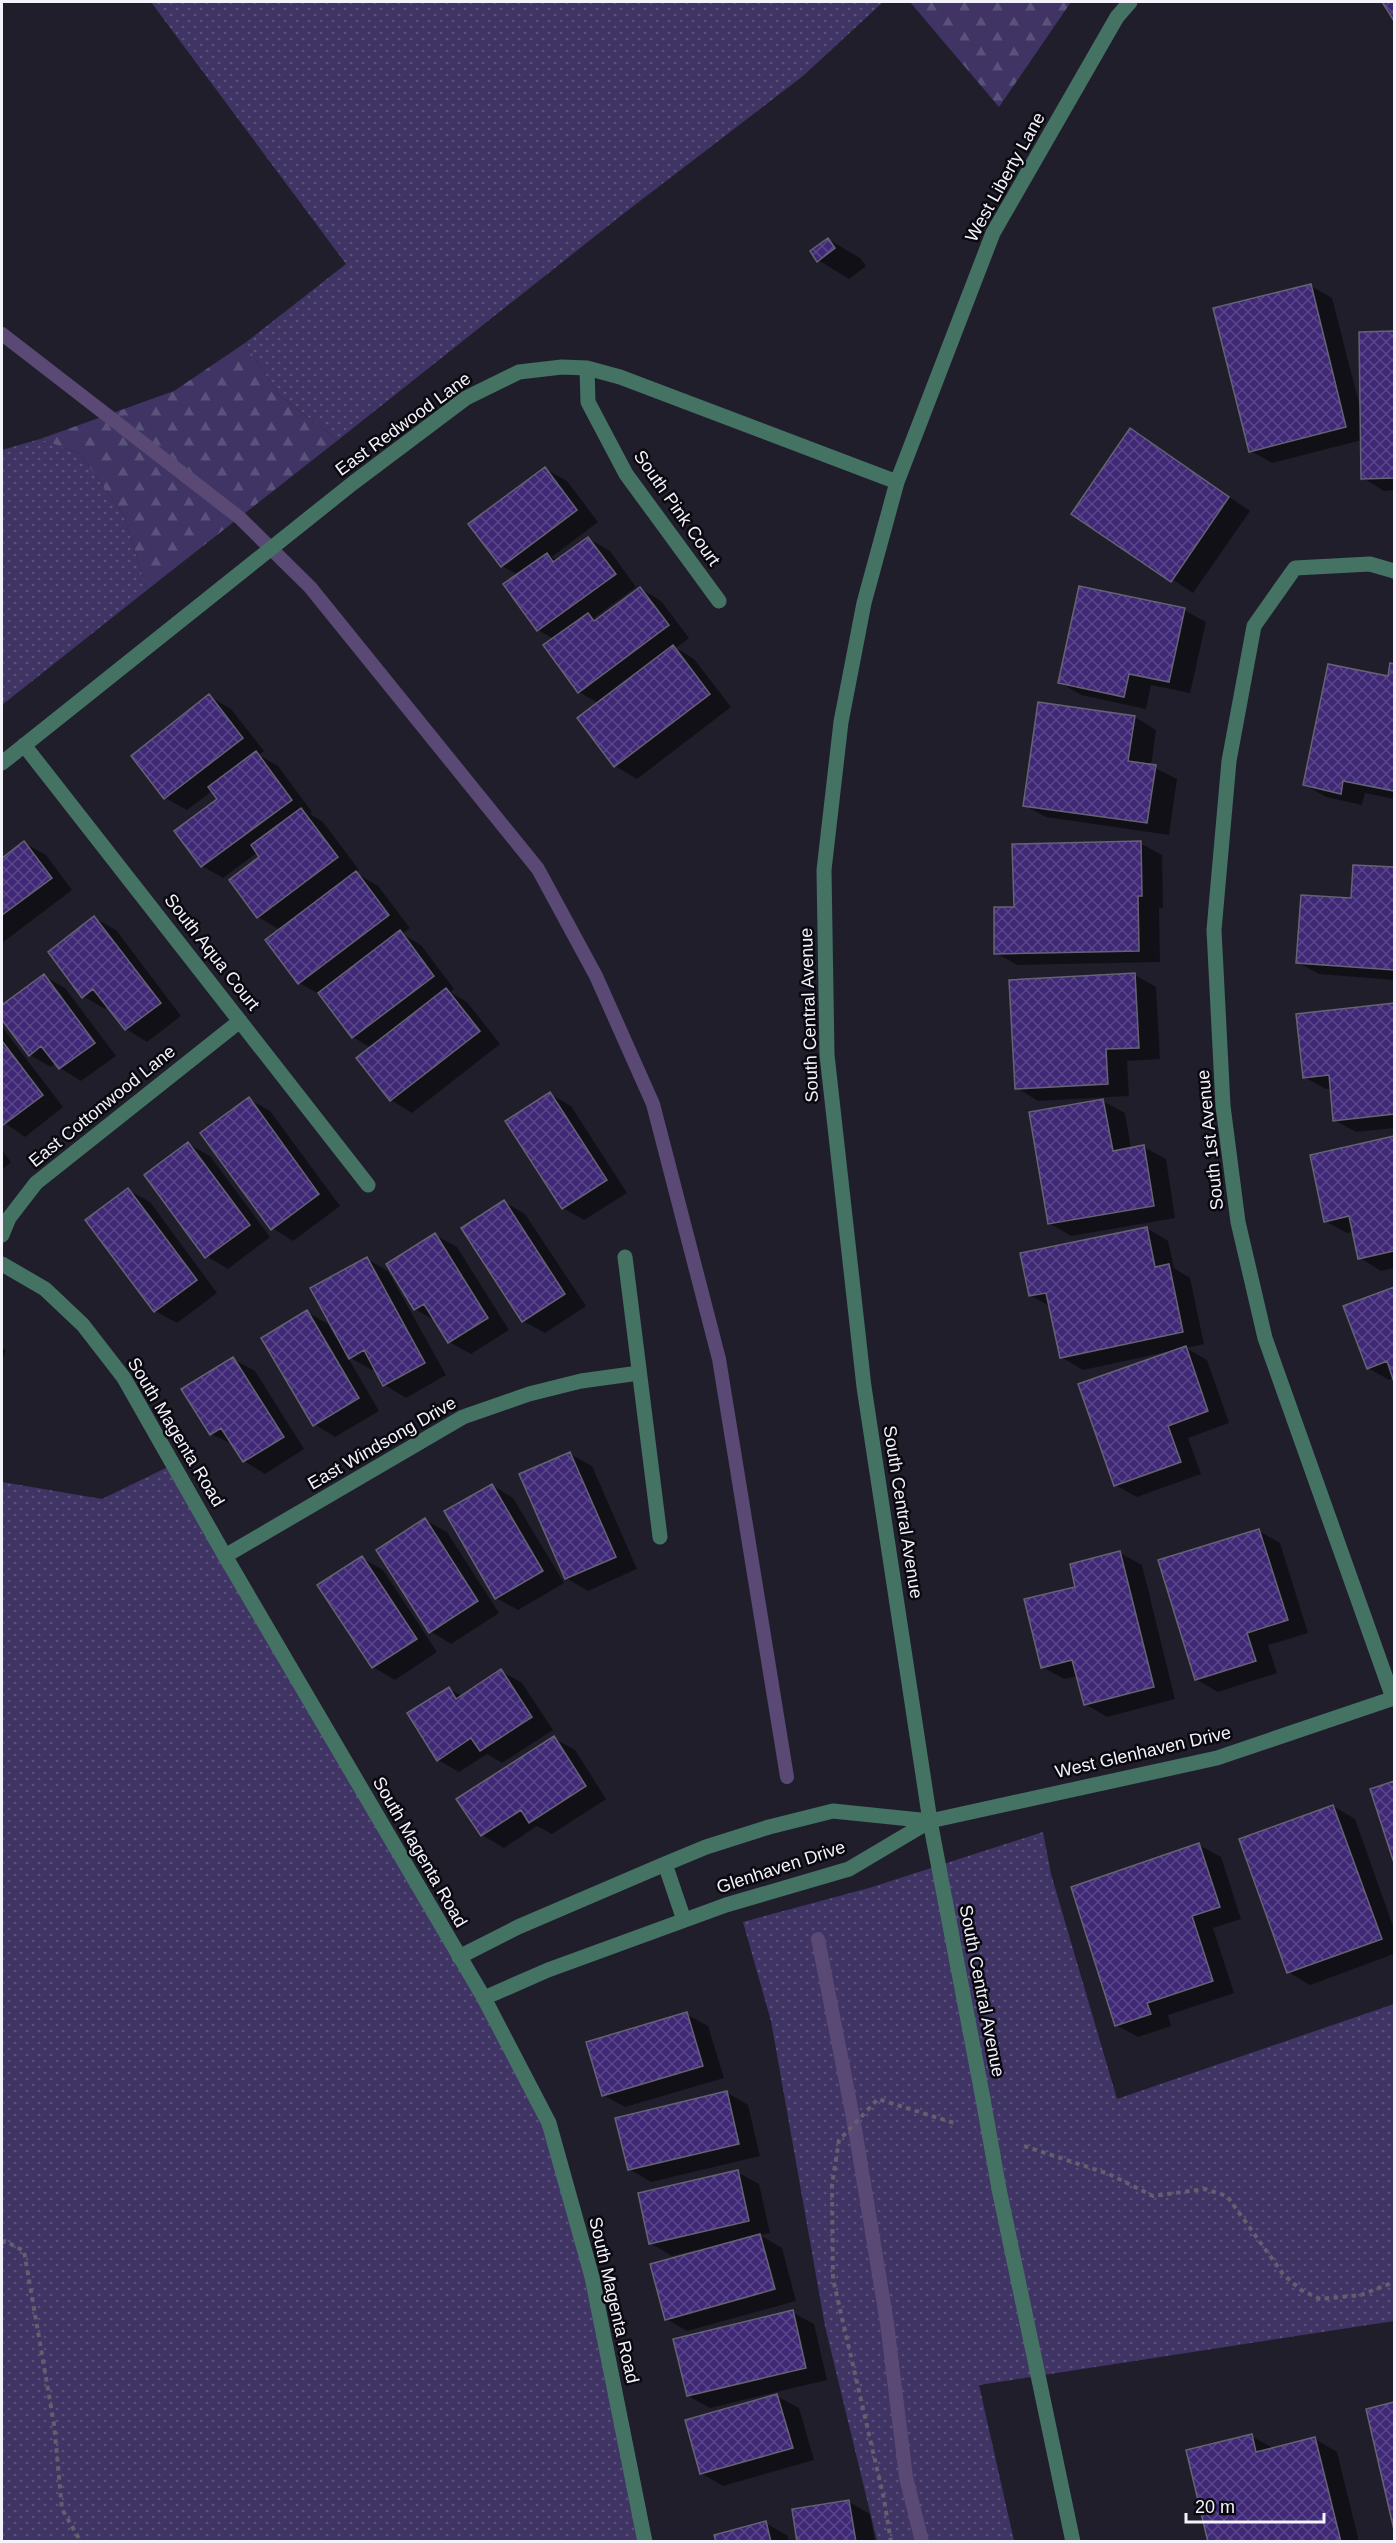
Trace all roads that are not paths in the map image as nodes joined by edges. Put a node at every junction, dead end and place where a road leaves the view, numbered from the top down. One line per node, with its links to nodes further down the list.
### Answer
1 (1130, 2): 3 (street, West Liberty Lane)
2 (587, 368): 3 (street, East Redwood Lane); 5 (street, South Pink Court); 6 (street, East Redwood Lane)
3 (897, 482): 17 (street, South Central Avenue)
4 (1395, 571): 16 (street, South 1st Avenue)
5 (719, 601)
6 (24, 745): 7 (street, East Redwood Lane); 8 (street, South Aqua Court)
7 (2, 763)
8 (240, 1020): 9 (street, South Aqua Court); 10 (street, East Cottonwood Lane)
9 (368, 1185)
10 (2, 1235)
11 (625, 1257): 13 (street)
12 (2, 1264): 15 (street, South Magenta Road)
13 (639, 1373): 14 (street); 15 (street, East Windsong Drive)
14 (660, 1537)
15 (225, 1556): 20 (street, South Magenta Road)
16 (1394, 1698): 17 (street, West Glenhaven Drive)
17 (930, 1821): 18 (street, Glenhaven Drive); 19 (street, Glenhaven Drive); 23 (street, South Central Avenue, bridge)
18 (664, 1864): 19 (street); 20 (street, Glenhaven Drive)
19 (684, 1920): 21 (street, Glenhaven Drive)
20 (459, 1957): 21 (street, South Magenta Road)
21 (484, 1998): 22 (street, South Magenta Road)
22 (645, 2541)
23 (1073, 2541)

